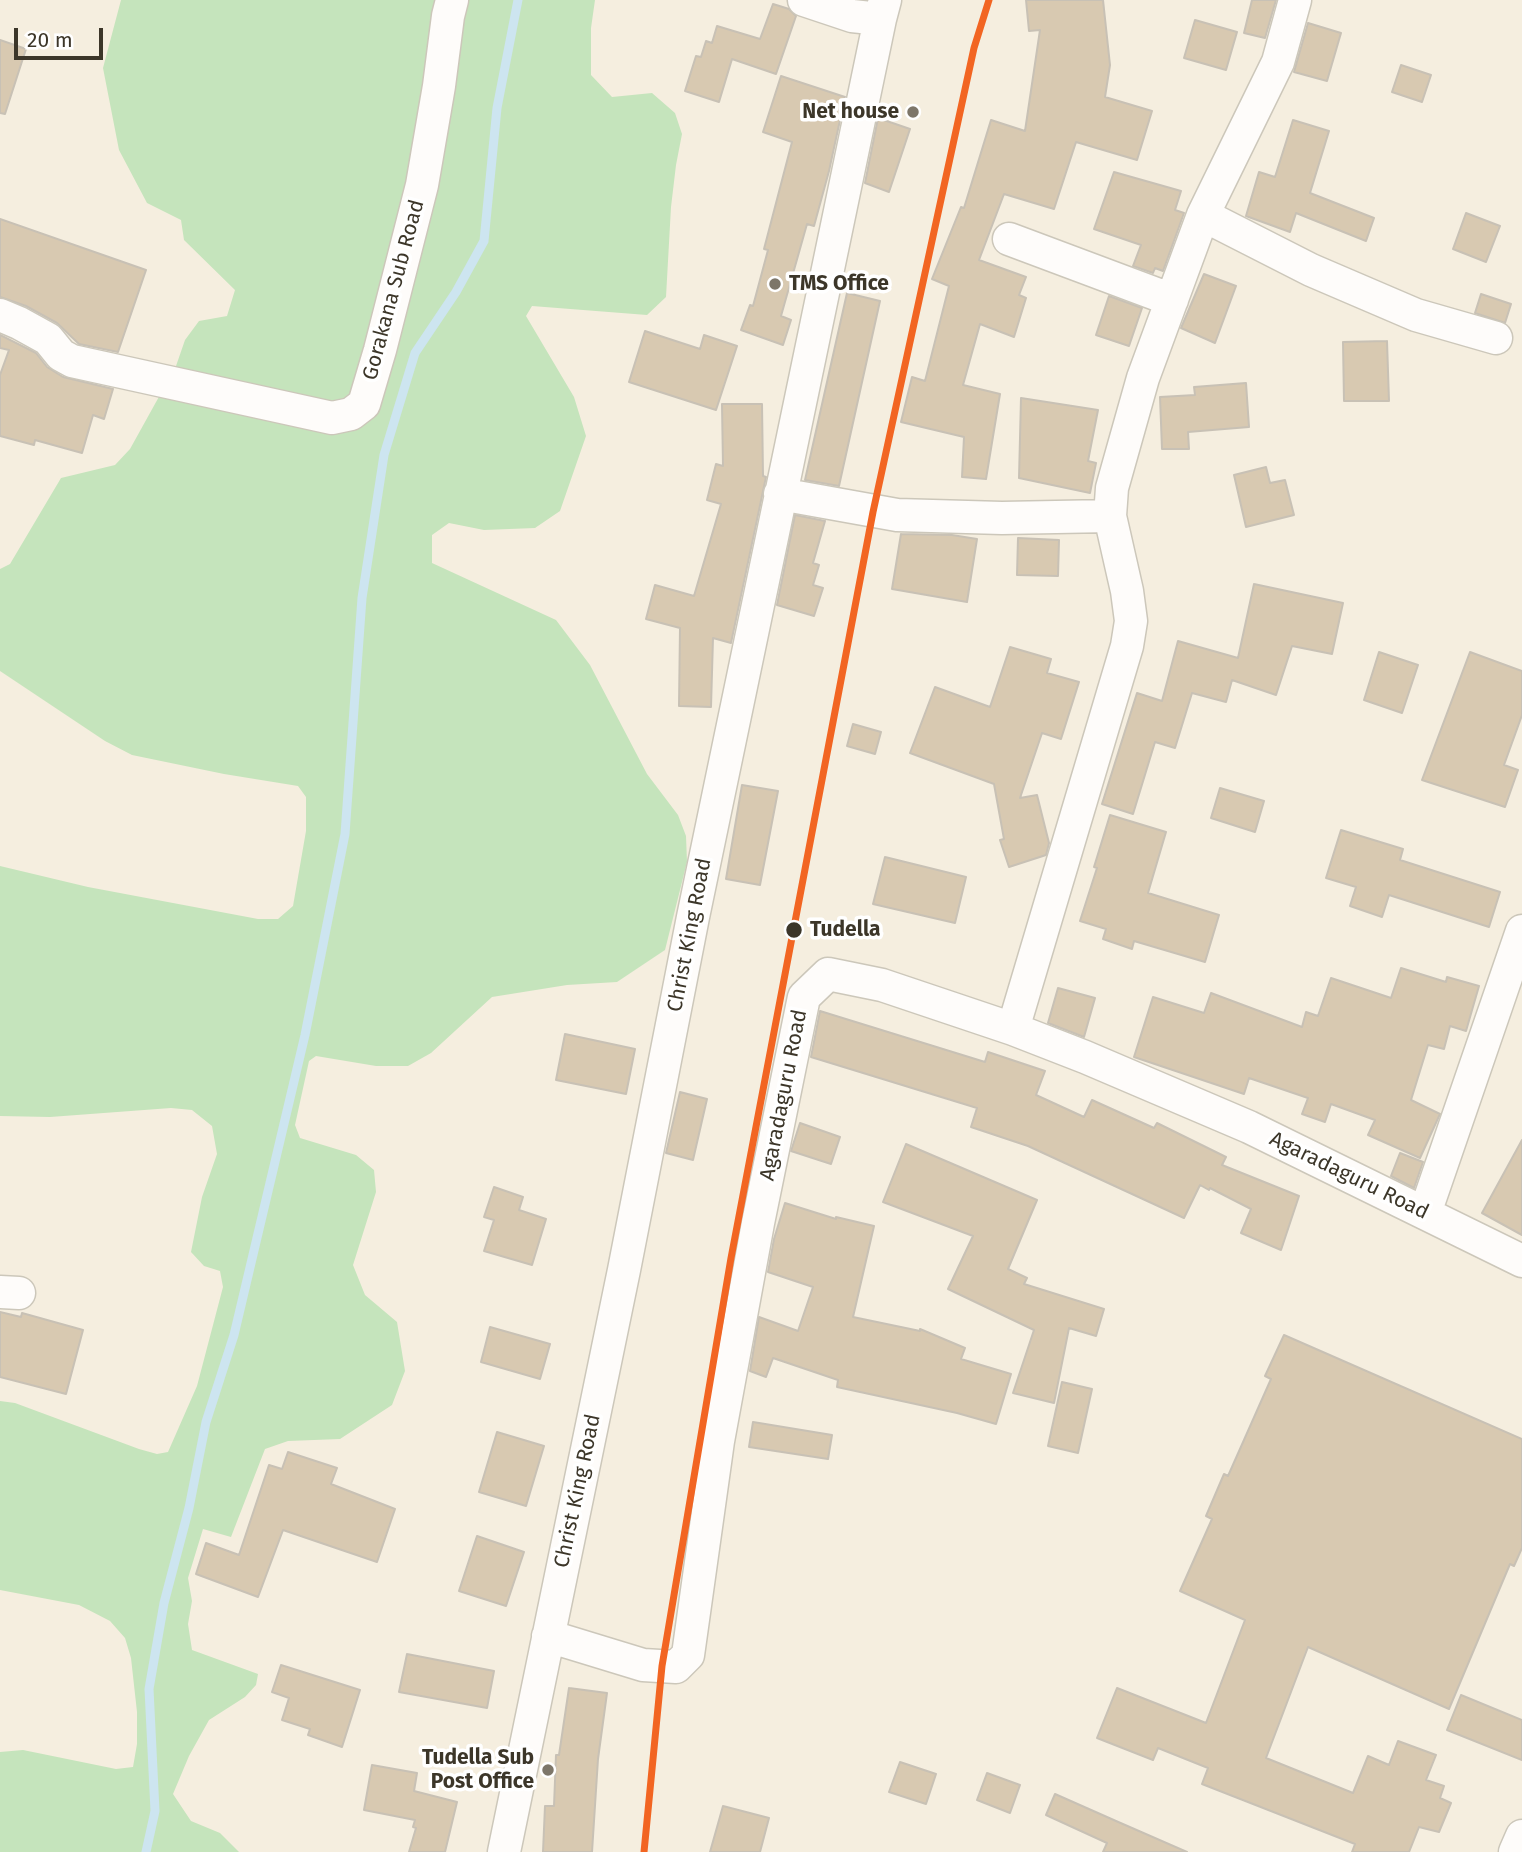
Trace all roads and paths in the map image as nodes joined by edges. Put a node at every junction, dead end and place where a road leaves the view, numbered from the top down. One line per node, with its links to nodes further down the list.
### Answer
1 (452, 0): 8 (street, Gorakana Sub Road)
2 (804, 0): 4 (street)
3 (1295, 0): 5 (street)
4 (882, 9): 10 (street, Christ King Road)
5 (1203, 215): 7 (street); 9 (street)
6 (1009, 239): 7 (street)
7 (1172, 300): 11 (street)
8 (0, 315)
9 (1496, 338)
10 (780, 494): 11 (street); 16 (street, Christ King Road)
11 (1110, 516): 13 (street)
12 (1522, 931): 14 (street)
13 (1013, 1030): 14 (street, Agaradaguru Road); 16 (street, Agaradaguru Road)
14 (1426, 1213): 15 (street, Agaradaguru Road)
15 (1522, 1261)
16 (548, 1636): 18 (street, Christ King Road)
17 (1522, 1836): 19 (street)
18 (504, 1852)
19 (1515, 1852)

